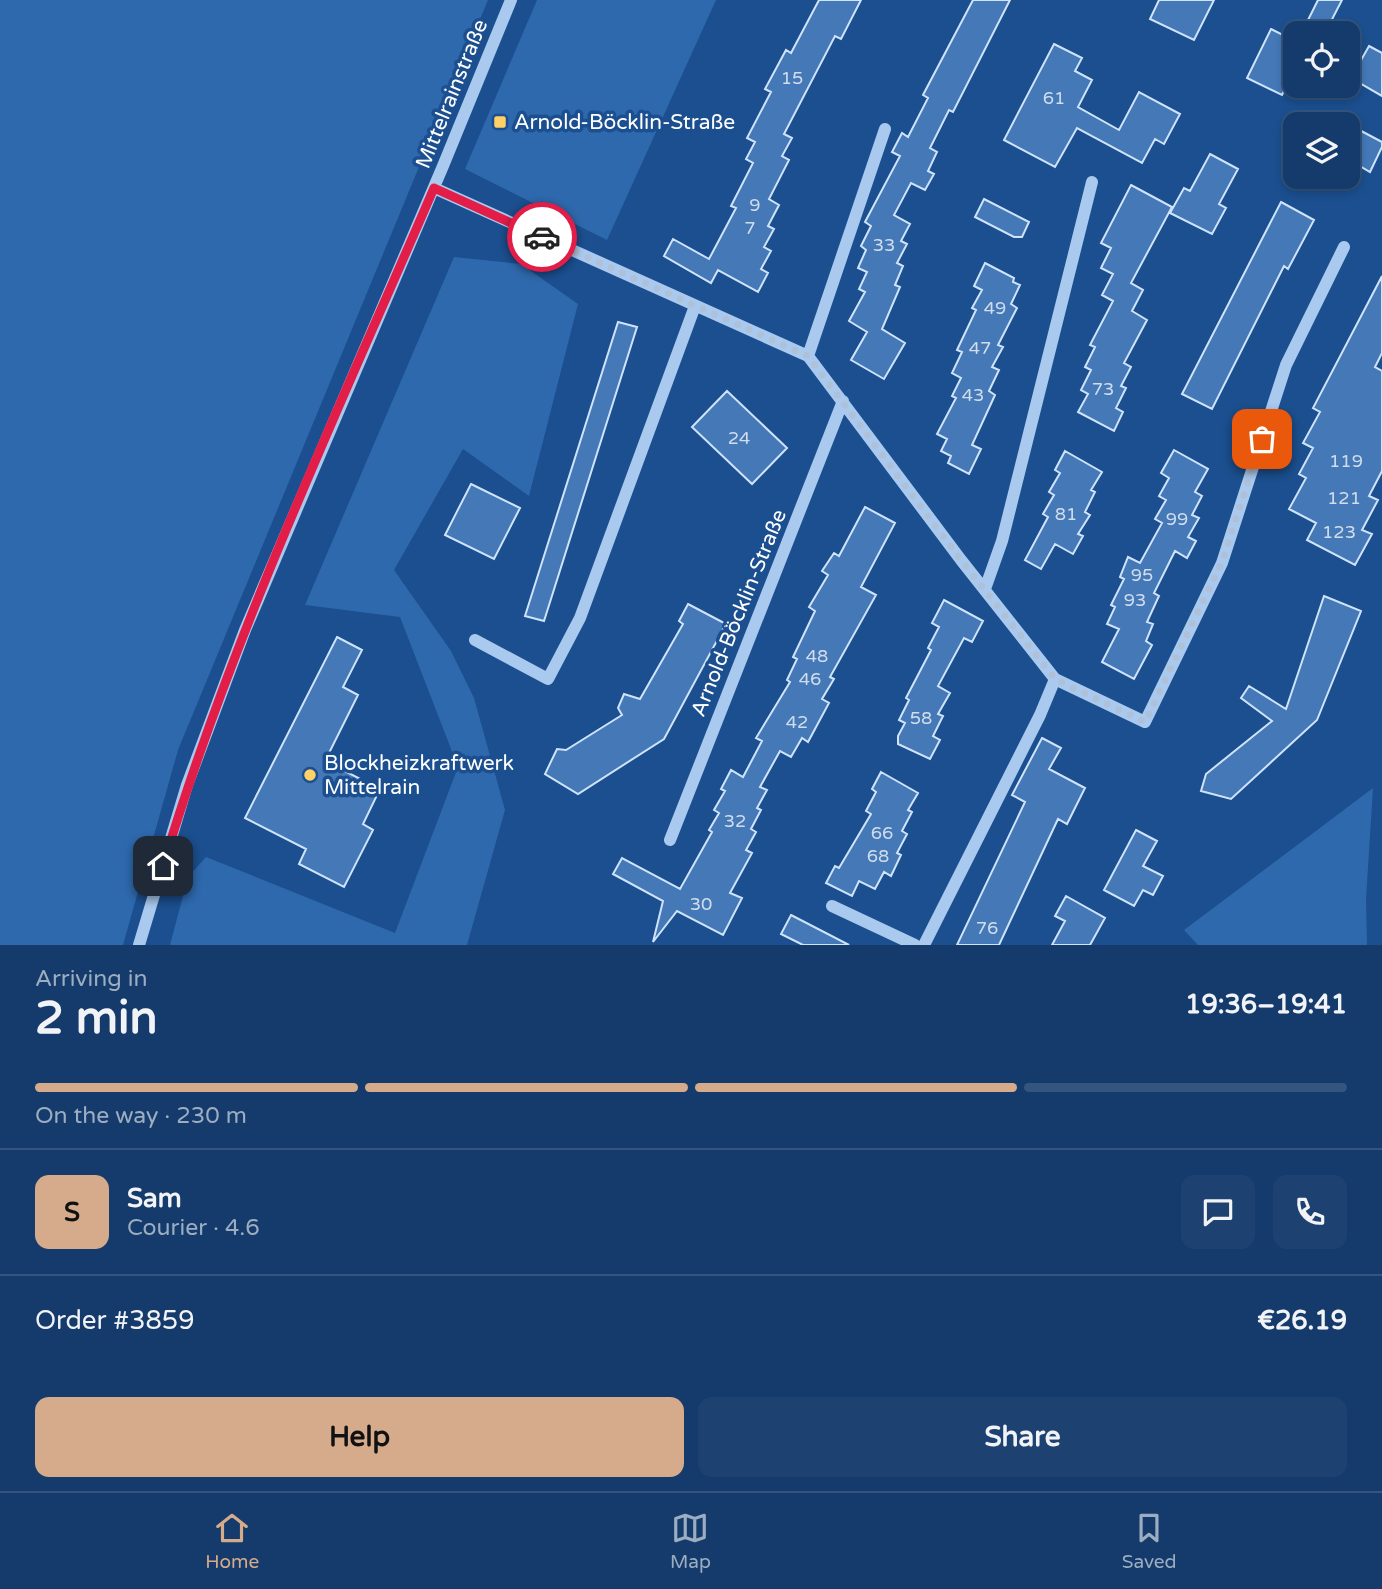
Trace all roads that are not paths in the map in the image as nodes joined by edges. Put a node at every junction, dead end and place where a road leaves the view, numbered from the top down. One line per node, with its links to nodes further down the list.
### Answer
1 (511, 0): 4 (street, Mittelrainstraße)
2 (885, 129): 7 (street)
3 (1092, 181): 9 (street)
4 (434, 188): 6 (street); 14 (street, Mittelrainstraße)
5 (1344, 247): 11 (street)
6 (695, 306): 7 (street); 10 (street)
7 (808, 356): 8 (street)
8 (844, 401): 9 (street); 12 (street, Arnold-Böcklin-Straße)
9 (985, 589): 11 (street)
10 (475, 640)
11 (1055, 679): 16 (street)
12 (670, 840)
13 (832, 906): 15 (street)
14 (139, 945)
15 (915, 945)
16 (924, 945)

